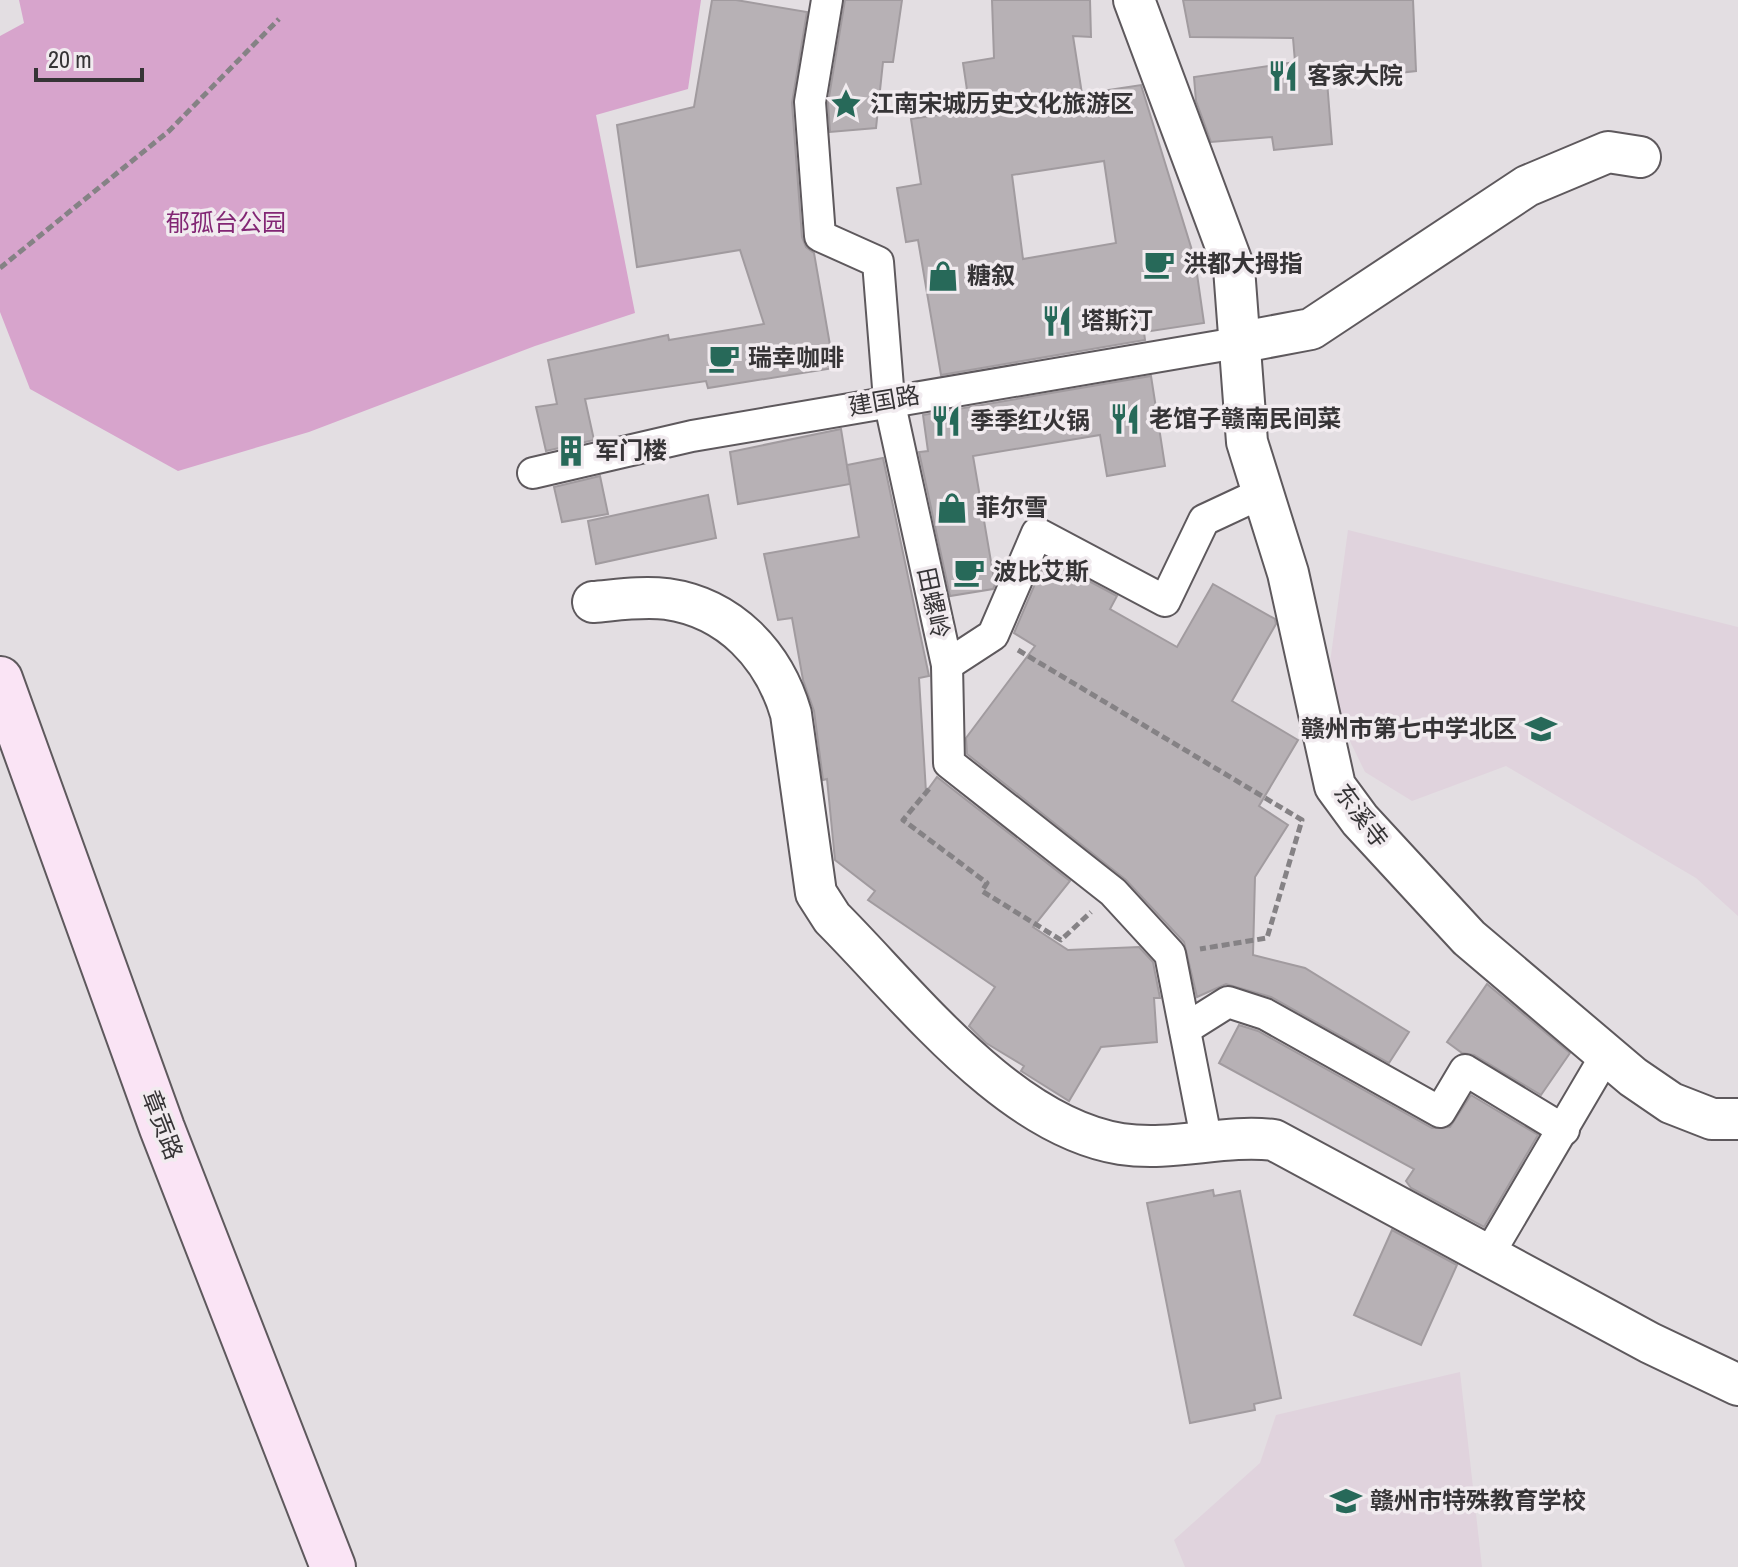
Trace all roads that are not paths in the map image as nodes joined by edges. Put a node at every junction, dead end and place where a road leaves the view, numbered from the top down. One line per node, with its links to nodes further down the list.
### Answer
1 (827, 0): 5 (street, 田螺岭)
2 (1134, 0): 4 (street, 东溪寺)
3 (1640, 157): 4 (street)
4 (1237, 343): 5 (street, 建国路); 7 (street, 东溪寺)
5 (889, 400): 6 (street, 建国路); 9 (street, 田螺岭)
6 (533, 473)
7 (1264, 492): 9 (street); 12 (street, 东溪寺)
8 (593, 602): 15 (street)
9 (947, 665): 11 (street, 田螺岭)
10 (0, 679): 18 (main road, 章贡路)
11 (1185, 1029): 14 (street); 15 (street)
12 (1606, 1055): 13 (street, 东溪寺); 14 (street)
13 (1738, 1119)
14 (1564, 1130): 16 (street)
15 (1207, 1143): 16 (street)
16 (1489, 1254): 17 (street)
17 (1738, 1385)
18 (333, 1567)

